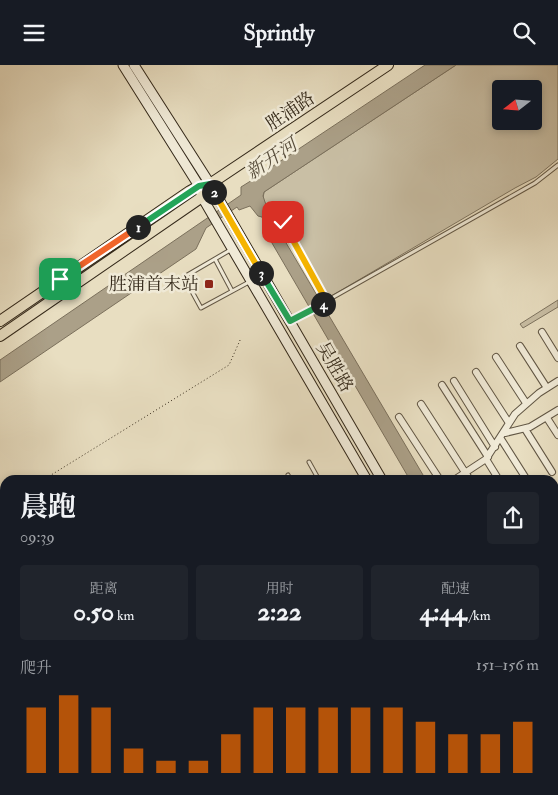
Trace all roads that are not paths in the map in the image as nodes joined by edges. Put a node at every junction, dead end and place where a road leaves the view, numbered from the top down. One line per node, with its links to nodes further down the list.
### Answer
1 (123, 65): 6 (main road, 吴胜路)
2 (134, 65): 5 (main road, 吴胜路)
3 (388, 65): 5 (main road, 胜浦路)
4 (558, 165): 14 (lane)
5 (210, 184): 6 (main road, 胜浦路); 7 (main road, 胜浦路); 11 (main road, 吴胜路)
6 (199, 186): 7 (main road, 吴胜路); 15 (main road, 胜浦路)
7 (202, 197): 9 (main road, 吴胜路); 18 (main road, 胜浦路)
8 (283, 222): 14 (lane)
9 (232, 249): 10 (lane); 12 (main road, 吴胜路)
10 (215, 259): 13 (lane); 13 (lane)
11 (262, 275): 12 (lane); 16 (main road, 吴胜路)
12 (250, 281): 13 (lane); 42 (main road, 吴胜路)
13 (232, 291)
14 (325, 303): 16 (lane)
15 (0, 321)
16 (290, 321): 43 (main road, 吴胜路)
17 (542, 332): 21 (street)
18 (0, 336)
19 (520, 346): 26 (street)
20 (496, 357): 27 (street)
21 (558, 358)
22 (476, 372): 32 (street)
23 (454, 381): 36 (street)
24 (558, 381): 26 (street)
25 (442, 385): 37 (street)
26 (547, 387): 27 (street)
27 (526, 403): 32 (street)
28 (420, 404): 40 (street)
29 (558, 410): 31 (street)
30 (399, 417): 44 (street)
31 (547, 418): 33 (street); 34 (street)
32 (509, 423): 35 (street)
33 (525, 429): 35 (street); 39 (street)
34 (558, 435)
35 (503, 436): 36 (street); 47 (street)
36 (494, 447): 37 (street)
37 (487, 458): 40 (street); 46 (street)
38 (309, 462): 41 (lane)
39 (552, 472)
40 (465, 473): 45 (street)
41 (316, 475)
42 (364, 475)
43 (379, 475)
44 (437, 475)
45 (462, 475)
46 (497, 475)
47 (524, 475)

